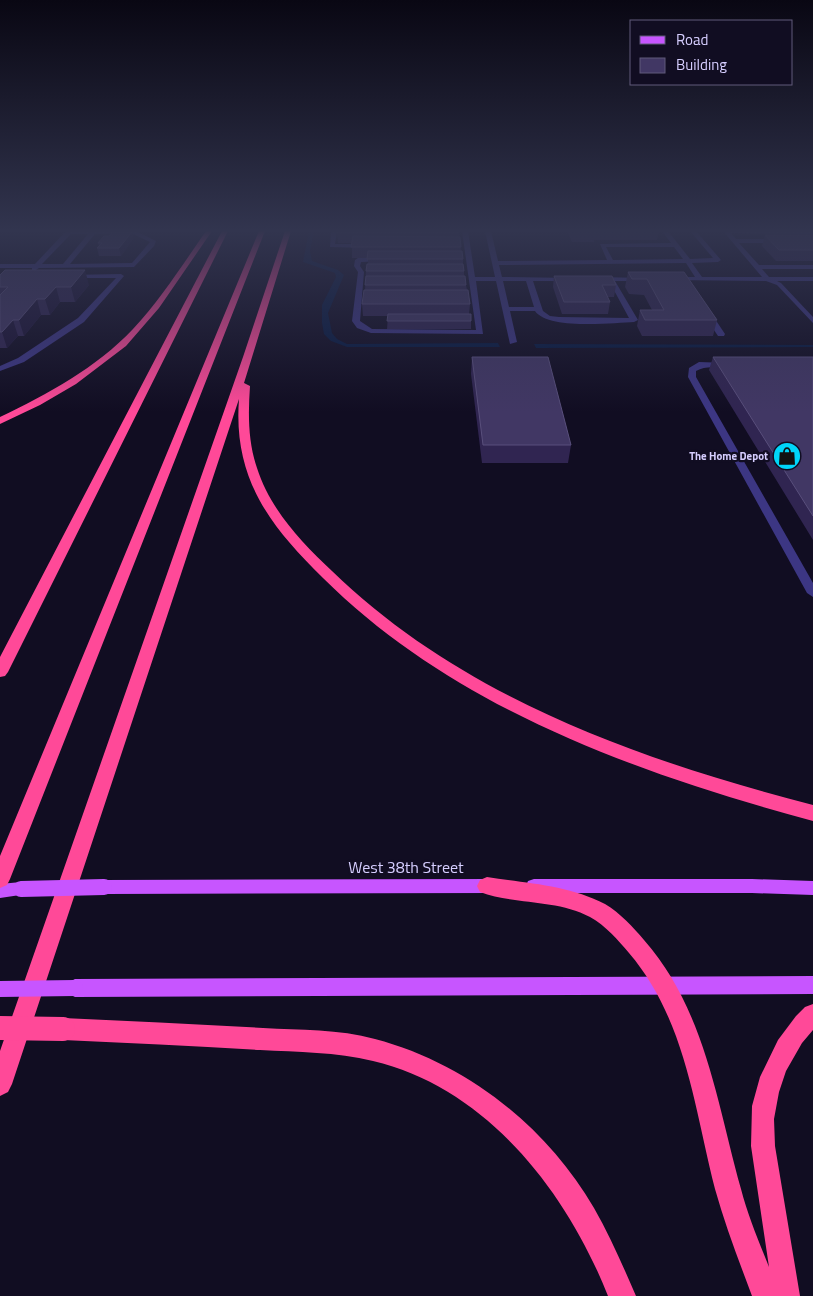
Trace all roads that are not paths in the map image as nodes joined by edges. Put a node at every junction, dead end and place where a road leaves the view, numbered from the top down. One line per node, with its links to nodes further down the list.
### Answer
1 (107, 291): 20 (street)
2 (167, 291): 21 (highway)
3 (194, 291): 23 (highway)
4 (238, 291): 25 (highway)
5 (269, 291): 18 (highway)
6 (359, 291): 7 (street)
7 (473, 291)
8 (502, 291): 13 (street)
9 (533, 291): 14 (street)
10 (618, 291): 14 (street)
11 (786, 291): 15 (street)
12 (700, 302): 16 (street)
13 (506, 309): 14 (street); 17 (street)
14 (538, 309)
15 (813, 321)
16 (721, 334)
17 (513, 342)
18 (248, 357): 24 (highway); 36 (highway)
19 (742, 365): 22 (street)
20 (0, 369)
21 (0, 421)
22 (813, 593)
23 (0, 672)
24 (813, 813)
25 (0, 879)
26 (0, 884): 29 (highway)
27 (488, 886): 28 (main road, West 38th Street); 29 (main road, West 38th Street, bridge); 32 (highway)
28 (813, 888)
29 (21, 889): 30 (main road, West 38th Street)
30 (0, 890)
31 (813, 985): 32 (main road)
32 (665, 986): 33 (main road, bridge); 38 (highway)
33 (0, 989)
34 (813, 1015): 39 (highway)
35 (0, 1028): 37 (highway, bridge)
36 (0, 1084)
37 (622, 1296)
38 (766, 1296)
39 (786, 1296)

